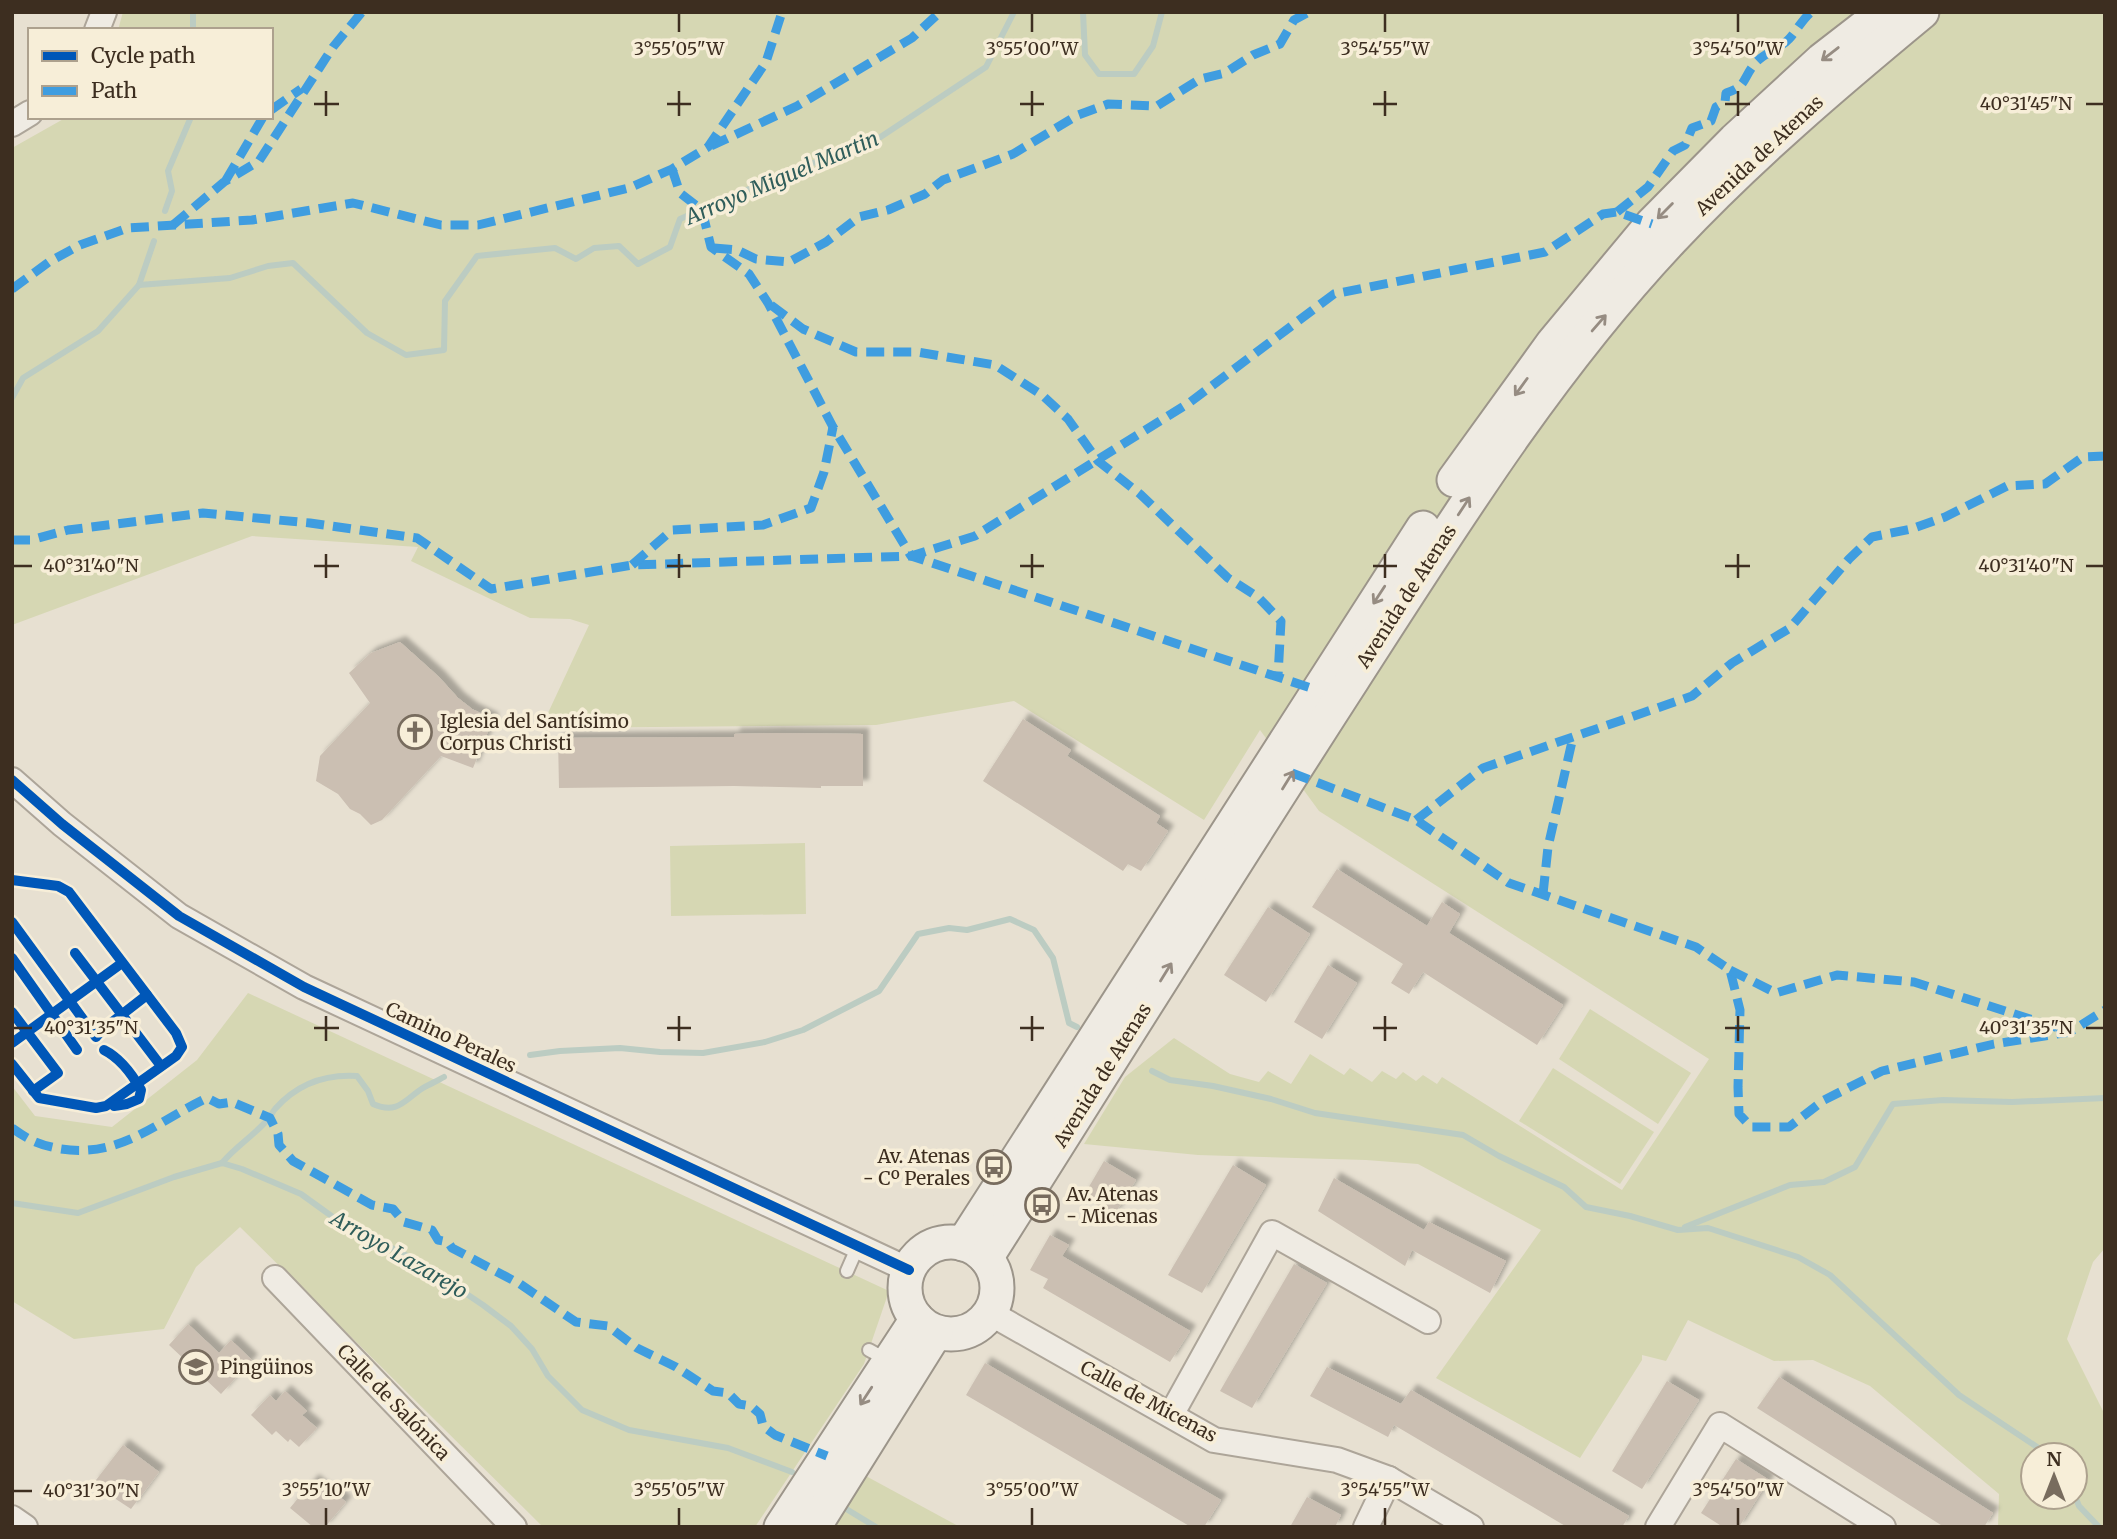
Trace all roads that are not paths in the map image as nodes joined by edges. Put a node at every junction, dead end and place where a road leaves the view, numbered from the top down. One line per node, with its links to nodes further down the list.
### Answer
1 (1884, 12): 7 (main road, Avenida de Atenas, one-way to 7)
2 (1922, 12): 7 (main road, Avenida de Atenas, one-way to 2)
3 (28, 114): 4 (street)
4 (12, 124)
5 (12, 780): 6 (street, Camino Perales)
6 (858, 1246): 8 (street, Camino Perales); 9 (lane)
7 (975, 1251): 8 (main road); 11 (main road)
8 (909, 1270): 13 (main road)
9 (847, 1271)
10 (275, 1278): 18 (street, Calle de Salónica)
11 (990, 1313): 13 (main road); 14 (street, Calle de Micenas)
12 (1428, 1321): 14 (street)
13 (926, 1325): 19 (main road, one-way to 19); 20 (main road)
14 (1171, 1415): 15 (street, Calle de Micenas)
15 (1389, 1479): 21 (street); 22 (street, Calle de Micenas)
16 (12, 1518): 17 (street)
17 (25, 1527)
18 (513, 1527)
19 (781, 1527)
20 (814, 1527)
21 (1366, 1527)
22 (1471, 1527)
23 (1658, 1527): 24 (street)
24 (1883, 1527)

